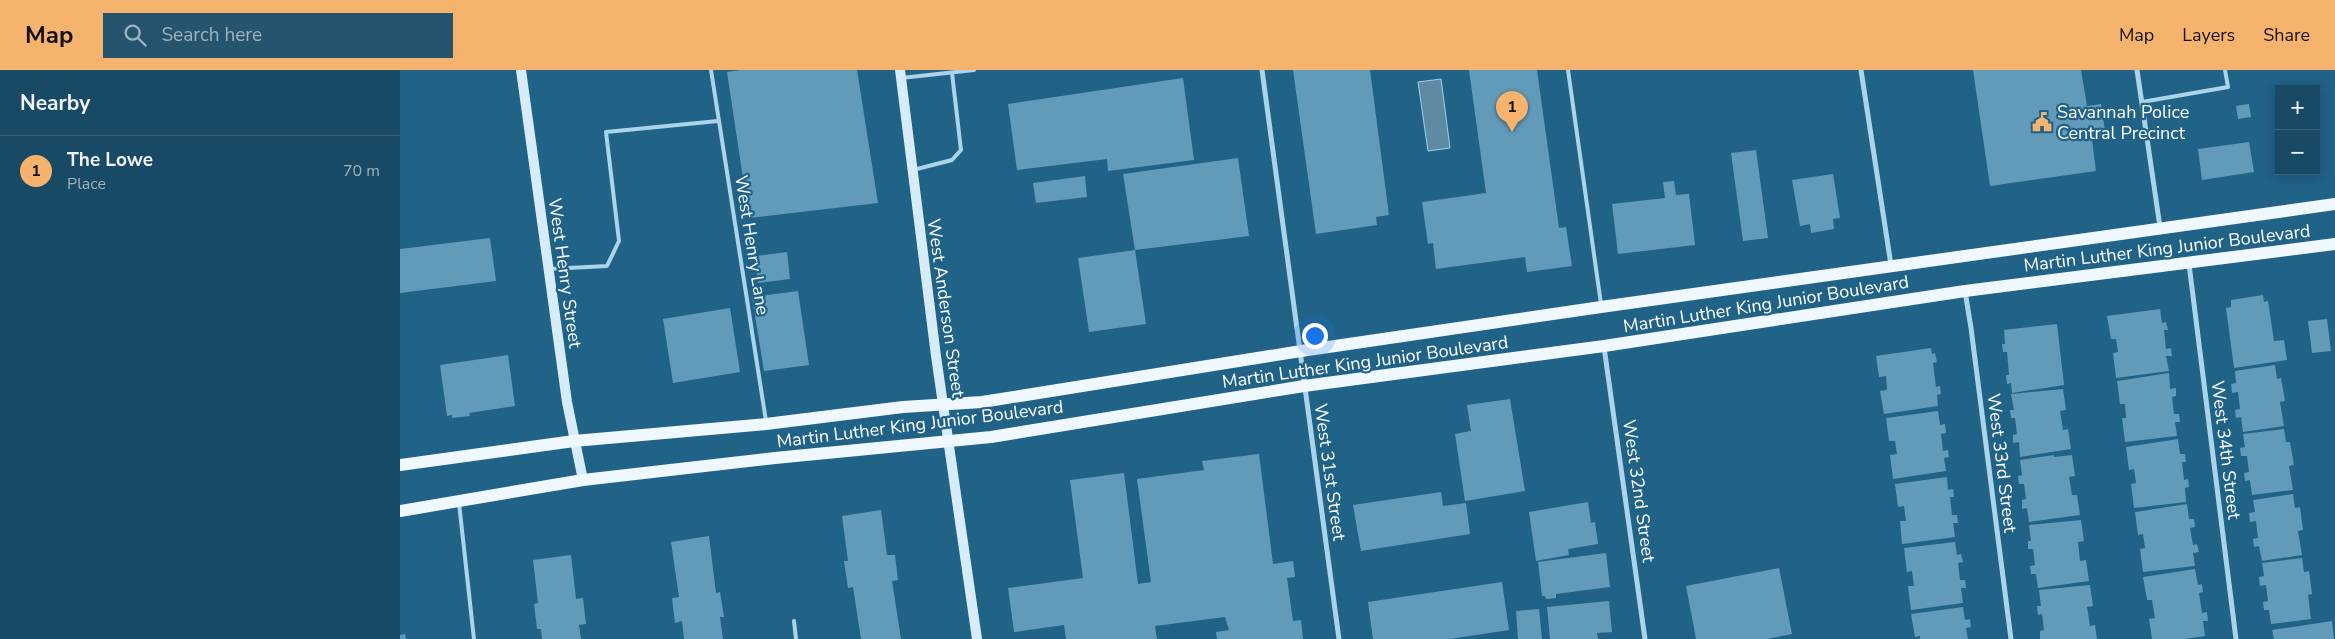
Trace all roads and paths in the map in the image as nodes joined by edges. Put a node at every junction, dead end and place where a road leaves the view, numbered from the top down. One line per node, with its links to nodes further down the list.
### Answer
1 (521, 70): 19 (main road, West Henry Street)
2 (711, 70): 12 (lane, West Henry Lane)
3 (974, 70): 9 (lane)
4 (1262, 70): 23 (street, West 31st Street)
5 (1568, 70): 21 (lane)
6 (1861, 70): 18 (street)
7 (2137, 70): 11 (street)
8 (2225, 70): 11 (lane)
9 (952, 73): 10 (lane); 13 (lane)
10 (900, 74): 13 (main road, West Anderson Street)
11 (2142, 102): 15 (street)
12 (718, 121): 19 (lane); 26 (lane, West Henry Lane)
13 (911, 171): 25 (main road, West Anderson Street)
14 (2335, 204): 15 (main road, Martin Luther King Junior Boulevard)
15 (2160, 227): 18 (main road, Martin Luther King Junior Boulevard)
16 (2335, 244): 17 (main road, Martin Luther King Junior Boulevard)
17 (2189, 264): 20 (main road, Martin Luther King Junior Boulevard); 40 (street, West 34th Street)
18 (1891, 265): 21 (main road, Martin Luther King Junior Boulevard)
19 (548, 269): 27 (main road, West Henry Street)
20 (1964, 291): 22 (main road, Martin Luther King Junior Boulevard); 39 (street, West 33rd Street)
21 (1601, 307): 23 (main road, Martin Luther King Junior Boulevard)
22 (1604, 346): 24 (main road, Martin Luther King Junior Boulevard); 38 (street, West 32nd Street)
23 (1301, 351): 24 (street, West 31st Street); 25 (main road, Martin Luther King Junior Boulevard)
24 (1304, 386): 28 (main road, Martin Luther King Junior Boulevard); 37 (street, West 31st Street)
25 (943, 404): 26 (main road, Martin Luther King Junior Boulevard); 28 (main road, West Anderson Street)
26 (766, 424): 27 (main road, Martin Luther King Junior Boulevard)
27 (574, 441): 29 (main road, Martin Luther King Junior Boulevard); 30 (main road, West Henry Street)
28 (948, 441): 30 (main road, Martin Luther King Junior Boulevard); 36 (main road, West Anderson Street)
29 (400, 464)
30 (583, 480): 31 (main road, Martin Luther King Junior Boulevard)
31 (459, 500): 32 (main road, Martin Luther King Junior Boulevard); 34 (lane)
32 (400, 511)
33 (794, 621): 35 (lane)
34 (474, 639)
35 (796, 639)
36 (977, 639)
37 (1339, 639)
38 (1645, 639)
39 (2011, 639)
40 (2236, 639)

